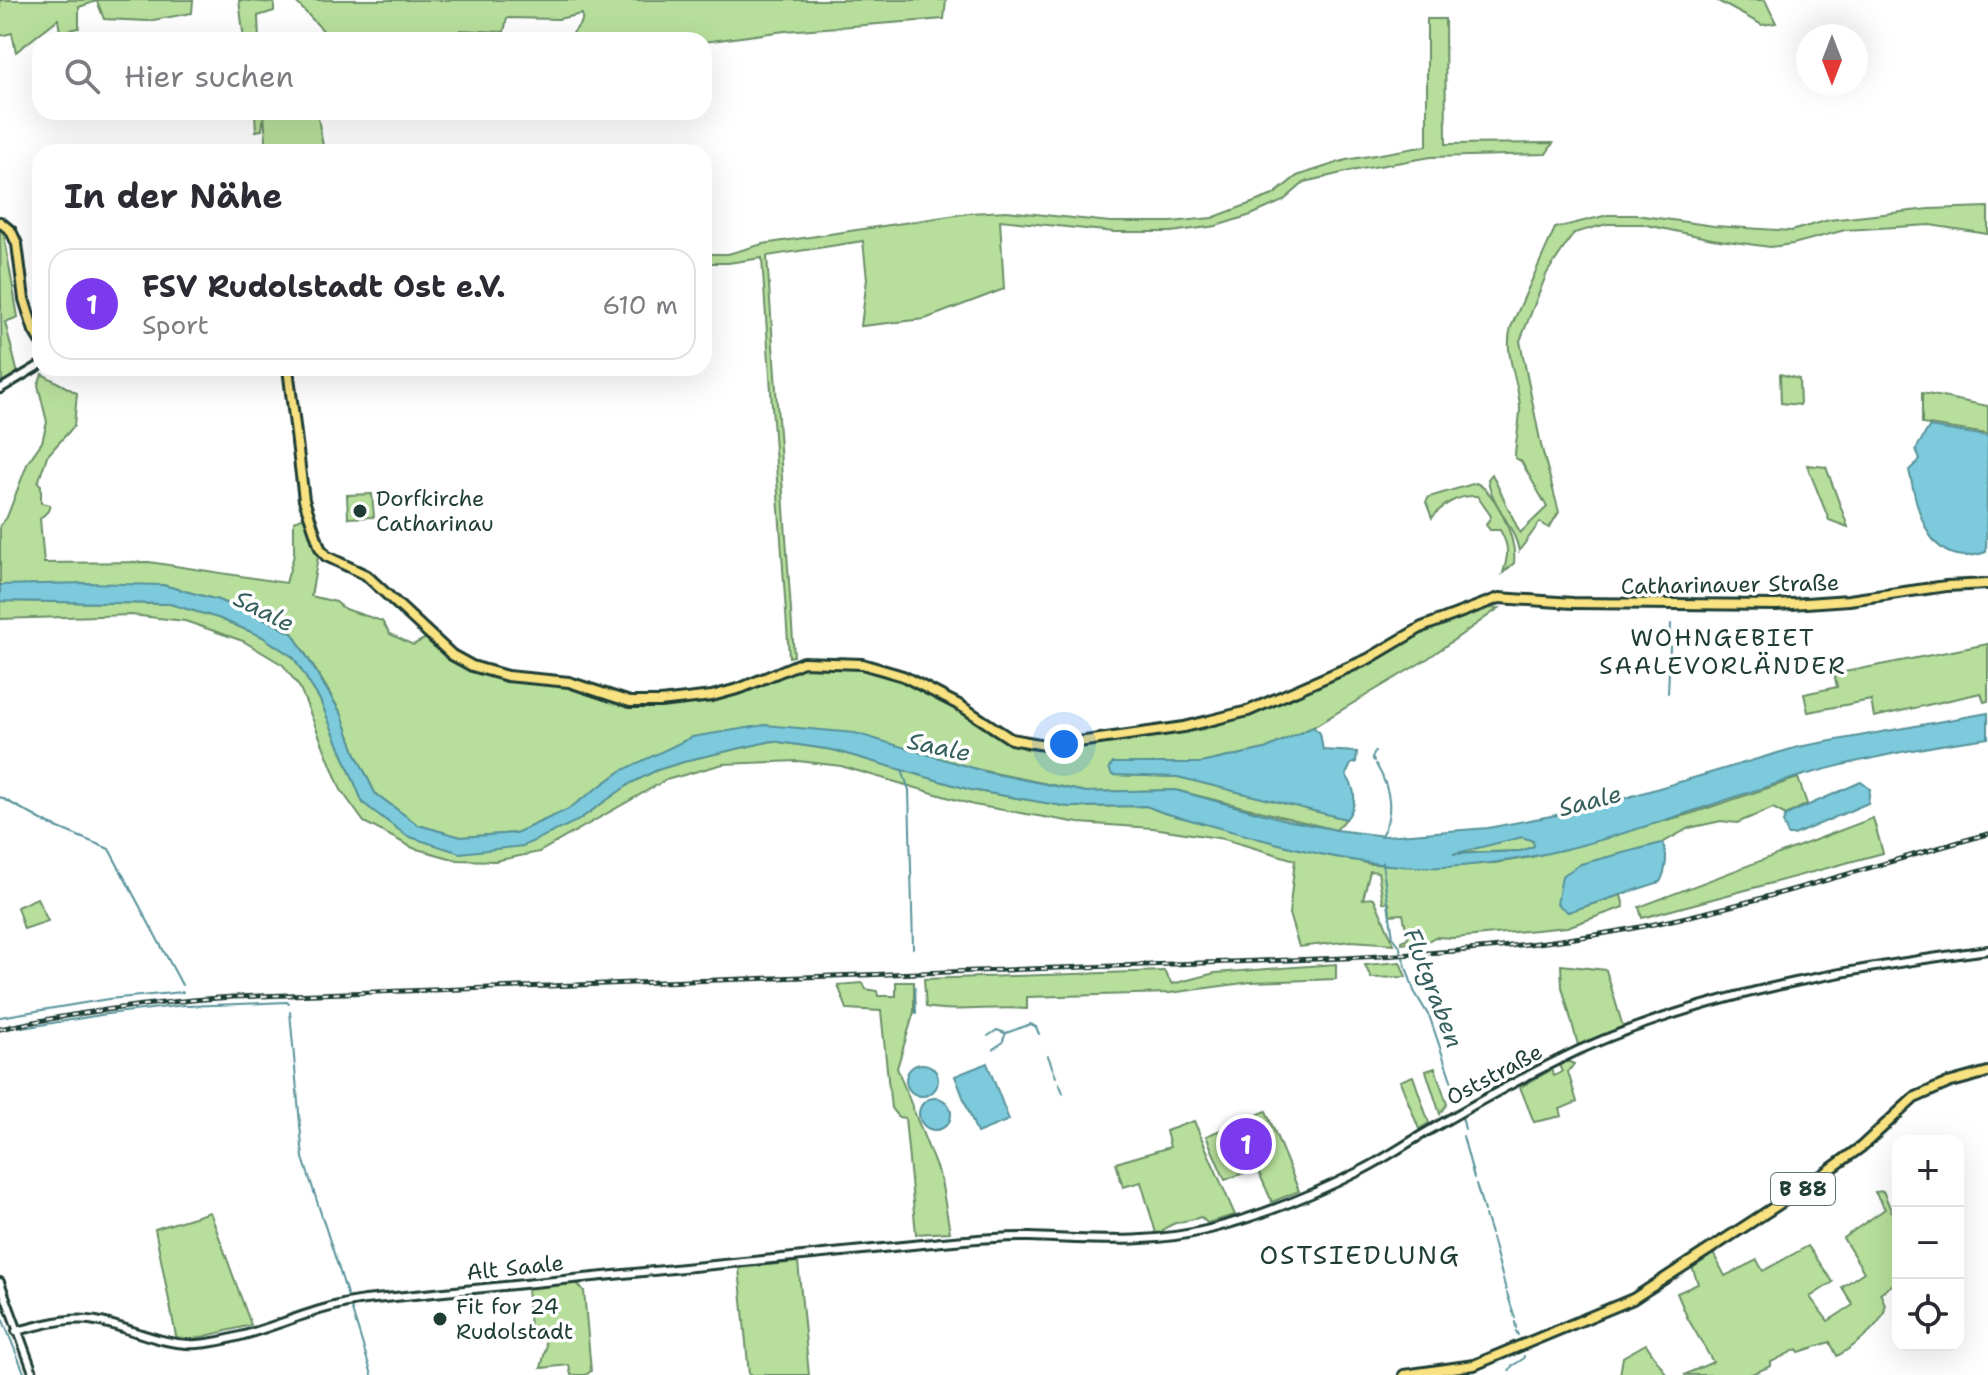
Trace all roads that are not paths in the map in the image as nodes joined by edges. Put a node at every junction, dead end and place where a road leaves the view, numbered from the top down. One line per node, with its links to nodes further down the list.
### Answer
1 (0, 222): 2 (main road)
2 (32, 325)
3 (32, 370): 5 (street)
4 (289, 376): 6 (main road, Catharinauer Straße)
5 (0, 389)
6 (1988, 584)
7 (1988, 950): 9 (street, Oststraße)
8 (1988, 1072): 13 (main road, B 88)
9 (1028, 1236): 11 (street, Alt Saale)
10 (0, 1282): 11 (street)
11 (16, 1331): 12 (street)
12 (34, 1375)
13 (1404, 1375)

